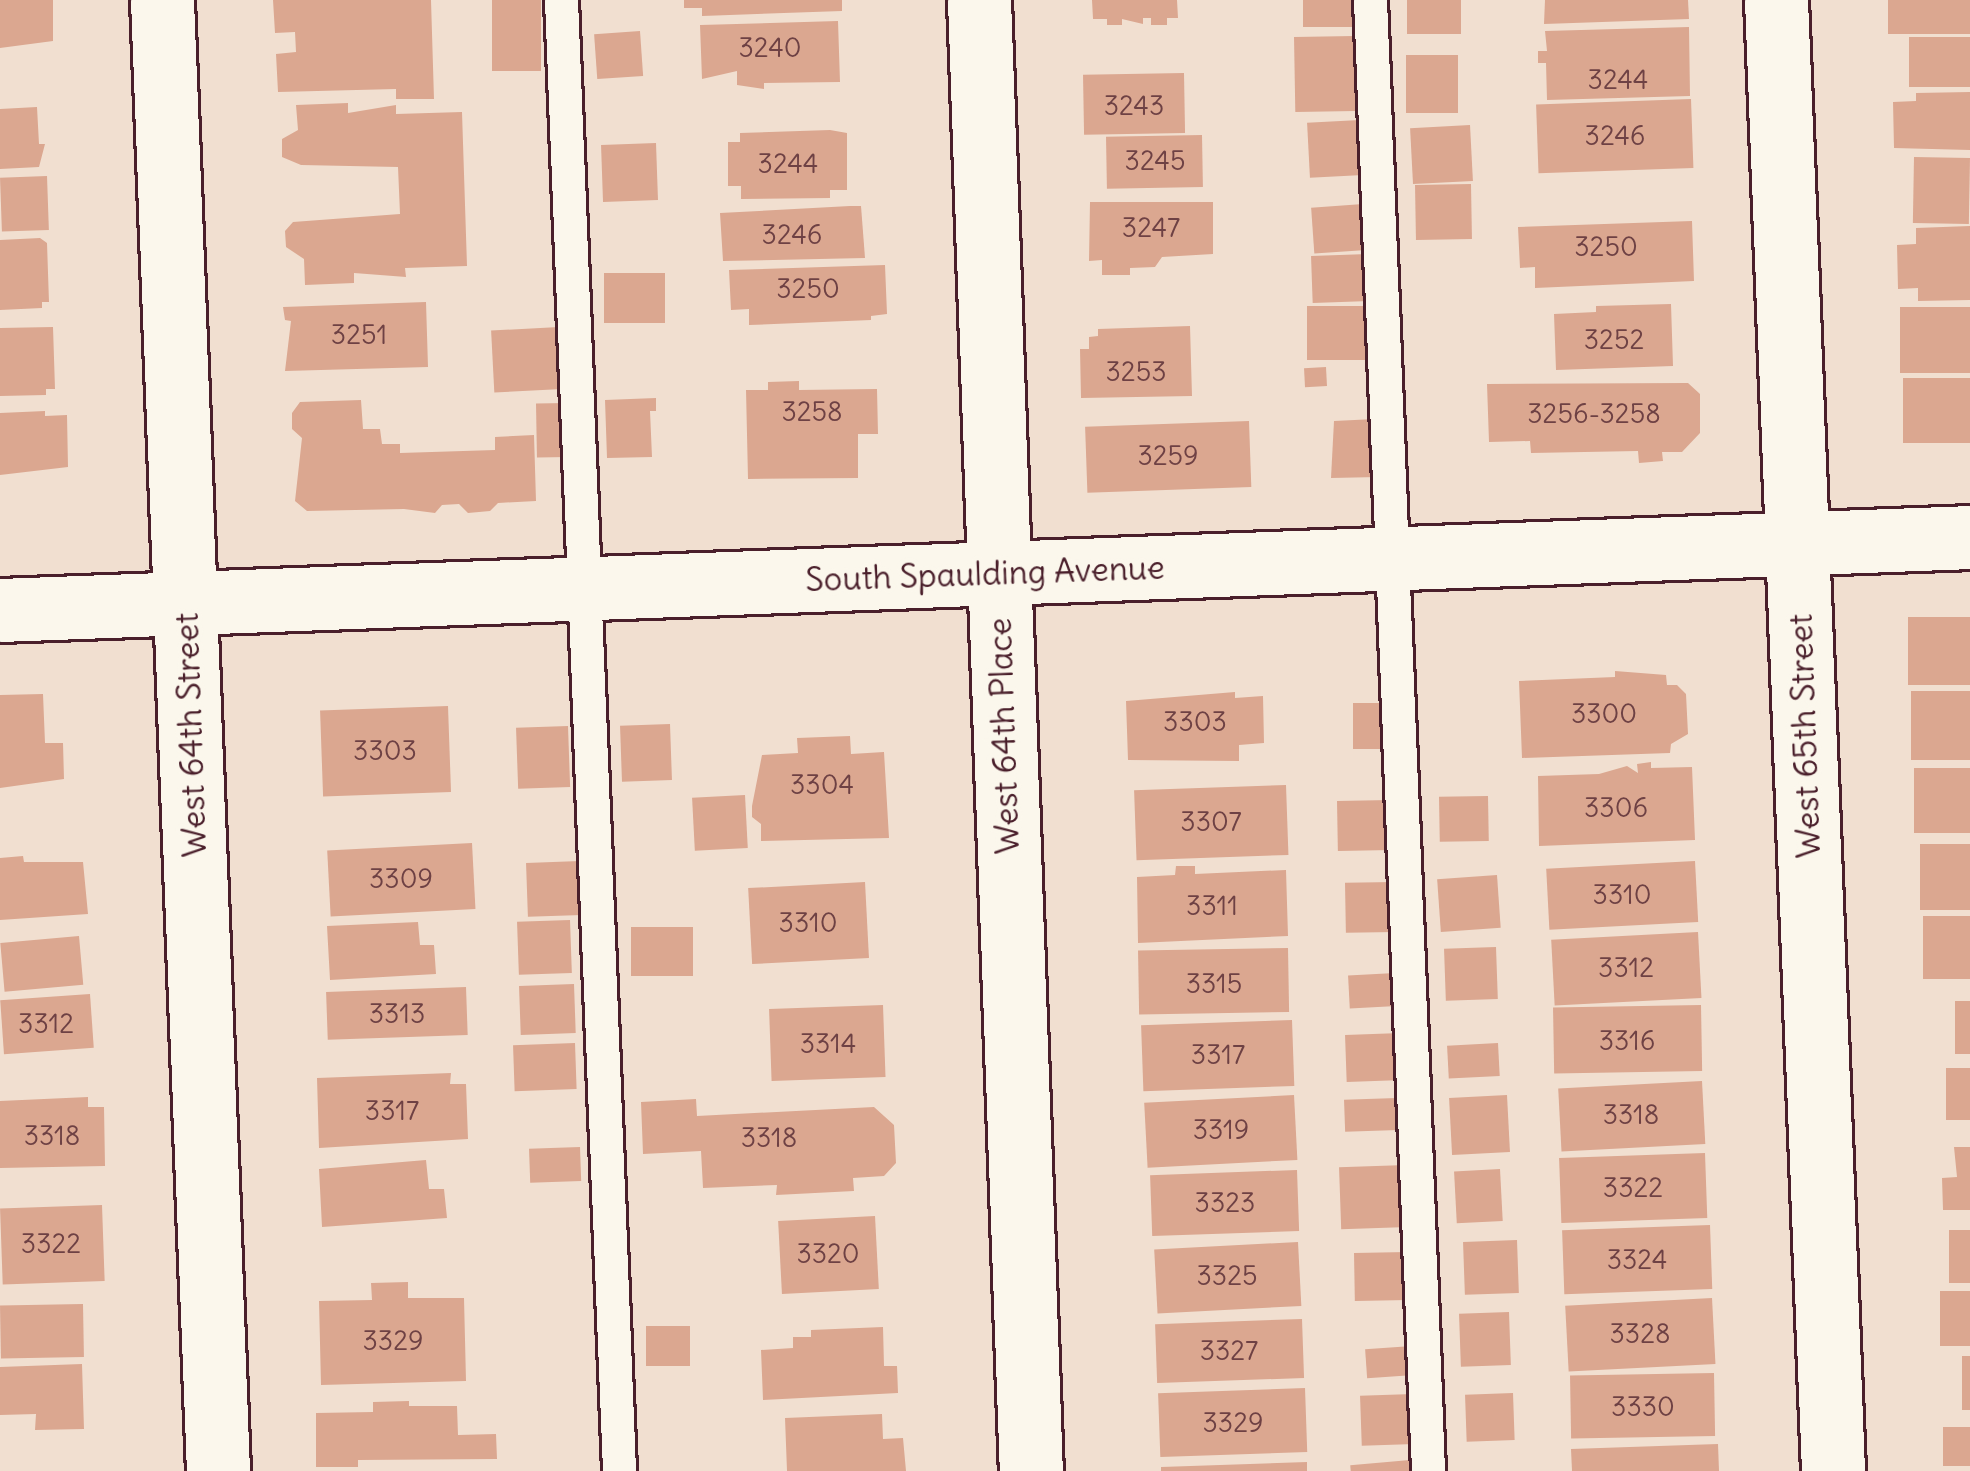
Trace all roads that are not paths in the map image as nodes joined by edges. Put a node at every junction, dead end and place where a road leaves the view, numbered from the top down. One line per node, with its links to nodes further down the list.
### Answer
1 (162, 0): 11 (street, West 64th Street)
2 (561, 0): 10 (lane)
3 (979, 0): 9 (street, West 64th Place)
4 (1370, 0): 8 (lane)
5 (1776, 0): 7 (street, West 65th Street)
6 (1970, 537): 7 (street, South Spaulding Avenue)
7 (1798, 544): 8 (street, South Spaulding Avenue); 17 (street, West 65th Street)
8 (1392, 559): 9 (street, South Spaulding Avenue); 16 (lane)
9 (999, 573): 10 (street, South Spaulding Avenue); 15 (street, West 64th Place)
10 (584, 588): 11 (street, South Spaulding Avenue); 14 (lane)
11 (187, 603): 12 (street, South Spaulding Avenue); 13 (street, West 64th Street)
12 (0, 610)
13 (218, 1471)
14 (619, 1471)
15 (1031, 1471)
16 (1428, 1471)
17 (1833, 1471)

